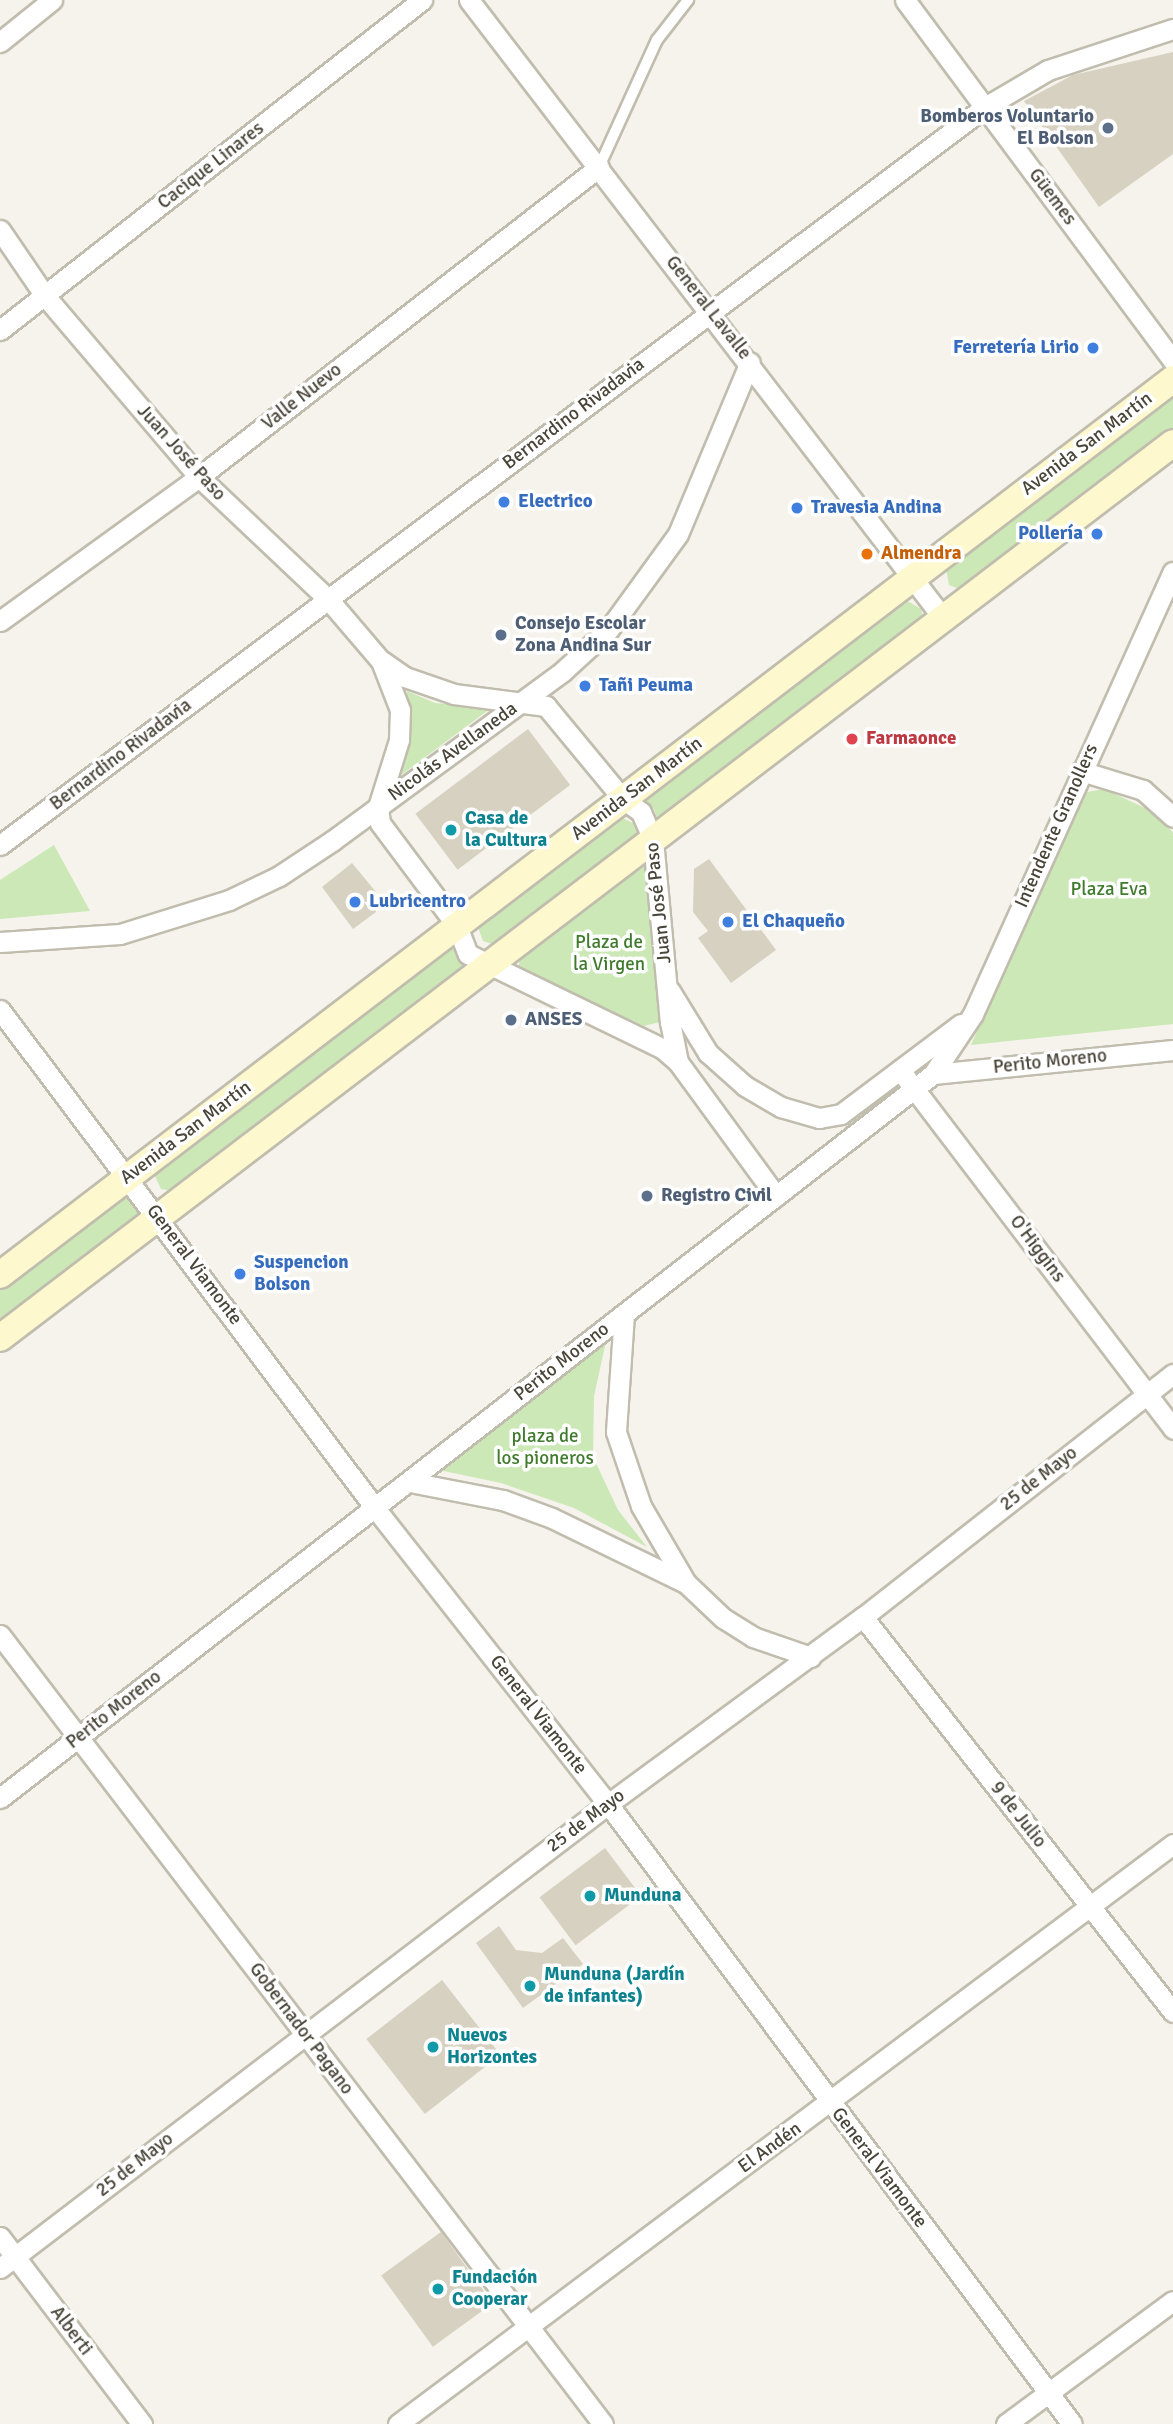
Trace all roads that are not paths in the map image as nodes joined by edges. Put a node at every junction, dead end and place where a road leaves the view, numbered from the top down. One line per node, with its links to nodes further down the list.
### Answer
1 (52, 0): 7 (street)
2 (422, 0): 11 (street, Cacique Linares)
3 (469, 0): 9 (street, General Lavalle)
4 (688, 0): 9 (lane)
5 (905, 0): 8 (street, Güemes)
6 (1173, 29): 8 (street, Bernardino Rivadavia)
7 (0, 42)
8 (985, 107): 12 (street, Bernardino Rivadavia); 14 (street, Güemes)
9 (599, 167): 12 (street, General Lavalle); 18 (street, Valle Nuevo)
10 (0, 230): 11 (street, Juan José Paso)
11 (45, 296): 13 (street, Cacique Linares); 18 (street, Juan José Paso)
12 (711, 312): 15 (street, General Lavalle); 21 (street, Bernardino Rivadavia)
13 (0, 330)
14 (1173, 361)
15 (750, 362): 20 (street, General Lavalle); 25 (street, Nicolás Avellaneda)
16 (1173, 379): 20 (main road, Avenida San Martín)
17 (1173, 443): 22 (main road)
18 (199, 477): 21 (street, Juan José Paso); 23 (street, Valle Nuevo)
19 (1173, 572): 26 (street, Intendente Granollers)
20 (912, 578): 22 (street, General Lavalle); 27 (main road, Avenida San Martín)
21 (328, 599): 24 (street, Juan José Paso); 31 (street, Bernardino Rivadavia)
22 (943, 618): 30 (main road)
23 (0, 621)
24 (381, 661): 25 (street, Juan José Paso); 28 (street, Juan José Paso)
25 (525, 700): 27 (street, Juan José Paso); 28 (street, Nicolás Avellaneda)
26 (1081, 771): 29 (street); 37 (street, Intendente Granollers)
27 (623, 799): 30 (street, Juan José Paso); 32 (main road, Avenida San Martín)
28 (378, 807): 32 (street, Juan José Paso); 33 (street, Nicolás Avellaneda)
29 (1173, 817)
30 (653, 840): 34 (main road); 35 (street, Juan José Paso)
31 (0, 845)
32 (457, 926): 34 (street, Juan José Paso); 43 (main road, Avenida San Martín)
33 (0, 942)
34 (487, 966): 39 (street, Juan José Paso); 45 (main road)
35 (667, 986): 39 (street, Juan José Paso); 40 (street)
36 (0, 1010): 43 (street, General Viamonte)
37 (973, 1014): 40 (street); 41 (street, Intendente Granollers)
38 (1173, 1050): 41 (street, Perito Moreno)
39 (678, 1062): 44 (street, Juan José Paso)
40 (900, 1070): 42 (street, O'Higgins)
41 (933, 1074): 42 (street, Perito Moreno)
42 (915, 1090): 44 (street, Perito Moreno); 50 (street, O'Higgins)
43 (128, 1177): 45 (street, General Viamonte); 46 (main road, Avenida San Martín)
44 (776, 1196): 47 (street, Perito Moreno)
45 (158, 1217): 48 (main road); 53 (street, General Viamonte)
46 (0, 1275)
47 (624, 1314): 52 (street, Perito Moreno); 54 (street)
48 (0, 1338)
49 (1173, 1374): 50 (street, 25 de Mayo)
50 (1147, 1395): 51 (street, O'Higgins); 55 (street, 25 de Mayo)
51 (1173, 1429)
52 (410, 1482): 53 (street, Perito Moreno); 54 (street)
53 (375, 1508): 58 (street, Perito Moreno); 60 (street, General Viamonte)
54 (686, 1583): 57 (street)
55 (863, 1617): 57 (street, 25 de Mayo); 62 (street, 9 de Julio)
56 (0, 1635): 58 (street, Gobernador Pagano)
57 (811, 1657): 60 (street, 25 de Mayo)
58 (79, 1738): 59 (street, Perito Moreno); 64 (street, Gobernador Pagano)
59 (0, 1798)
60 (608, 1804): 64 (street, 25 de Mayo); 65 (street, General Viamonte)
61 (1173, 1844): 62 (street, El Andén)
62 (1092, 1909): 63 (street, 9 de Julio); 65 (street, El Andén)
63 (1173, 2012)
64 (305, 2034): 67 (street, 25 de Mayo); 69 (street, Gobernador Pagano)
65 (830, 2104): 69 (street, El Andén); 70 (street, General Viamonte)
66 (0, 2237): 67 (street, Alberti)
67 (8, 2263): 71 (street, Alberti)
68 (1173, 2301): 70 (street)
69 (527, 2325): 72 (street, El Andén); 73 (street, Gobernador Pagano)
70 (1048, 2392): 74 (street); 75 (street, General Viamonte)
71 (142, 2424)
72 (398, 2424)
73 (603, 2424)
74 (1006, 2424)
75 (1072, 2424)

